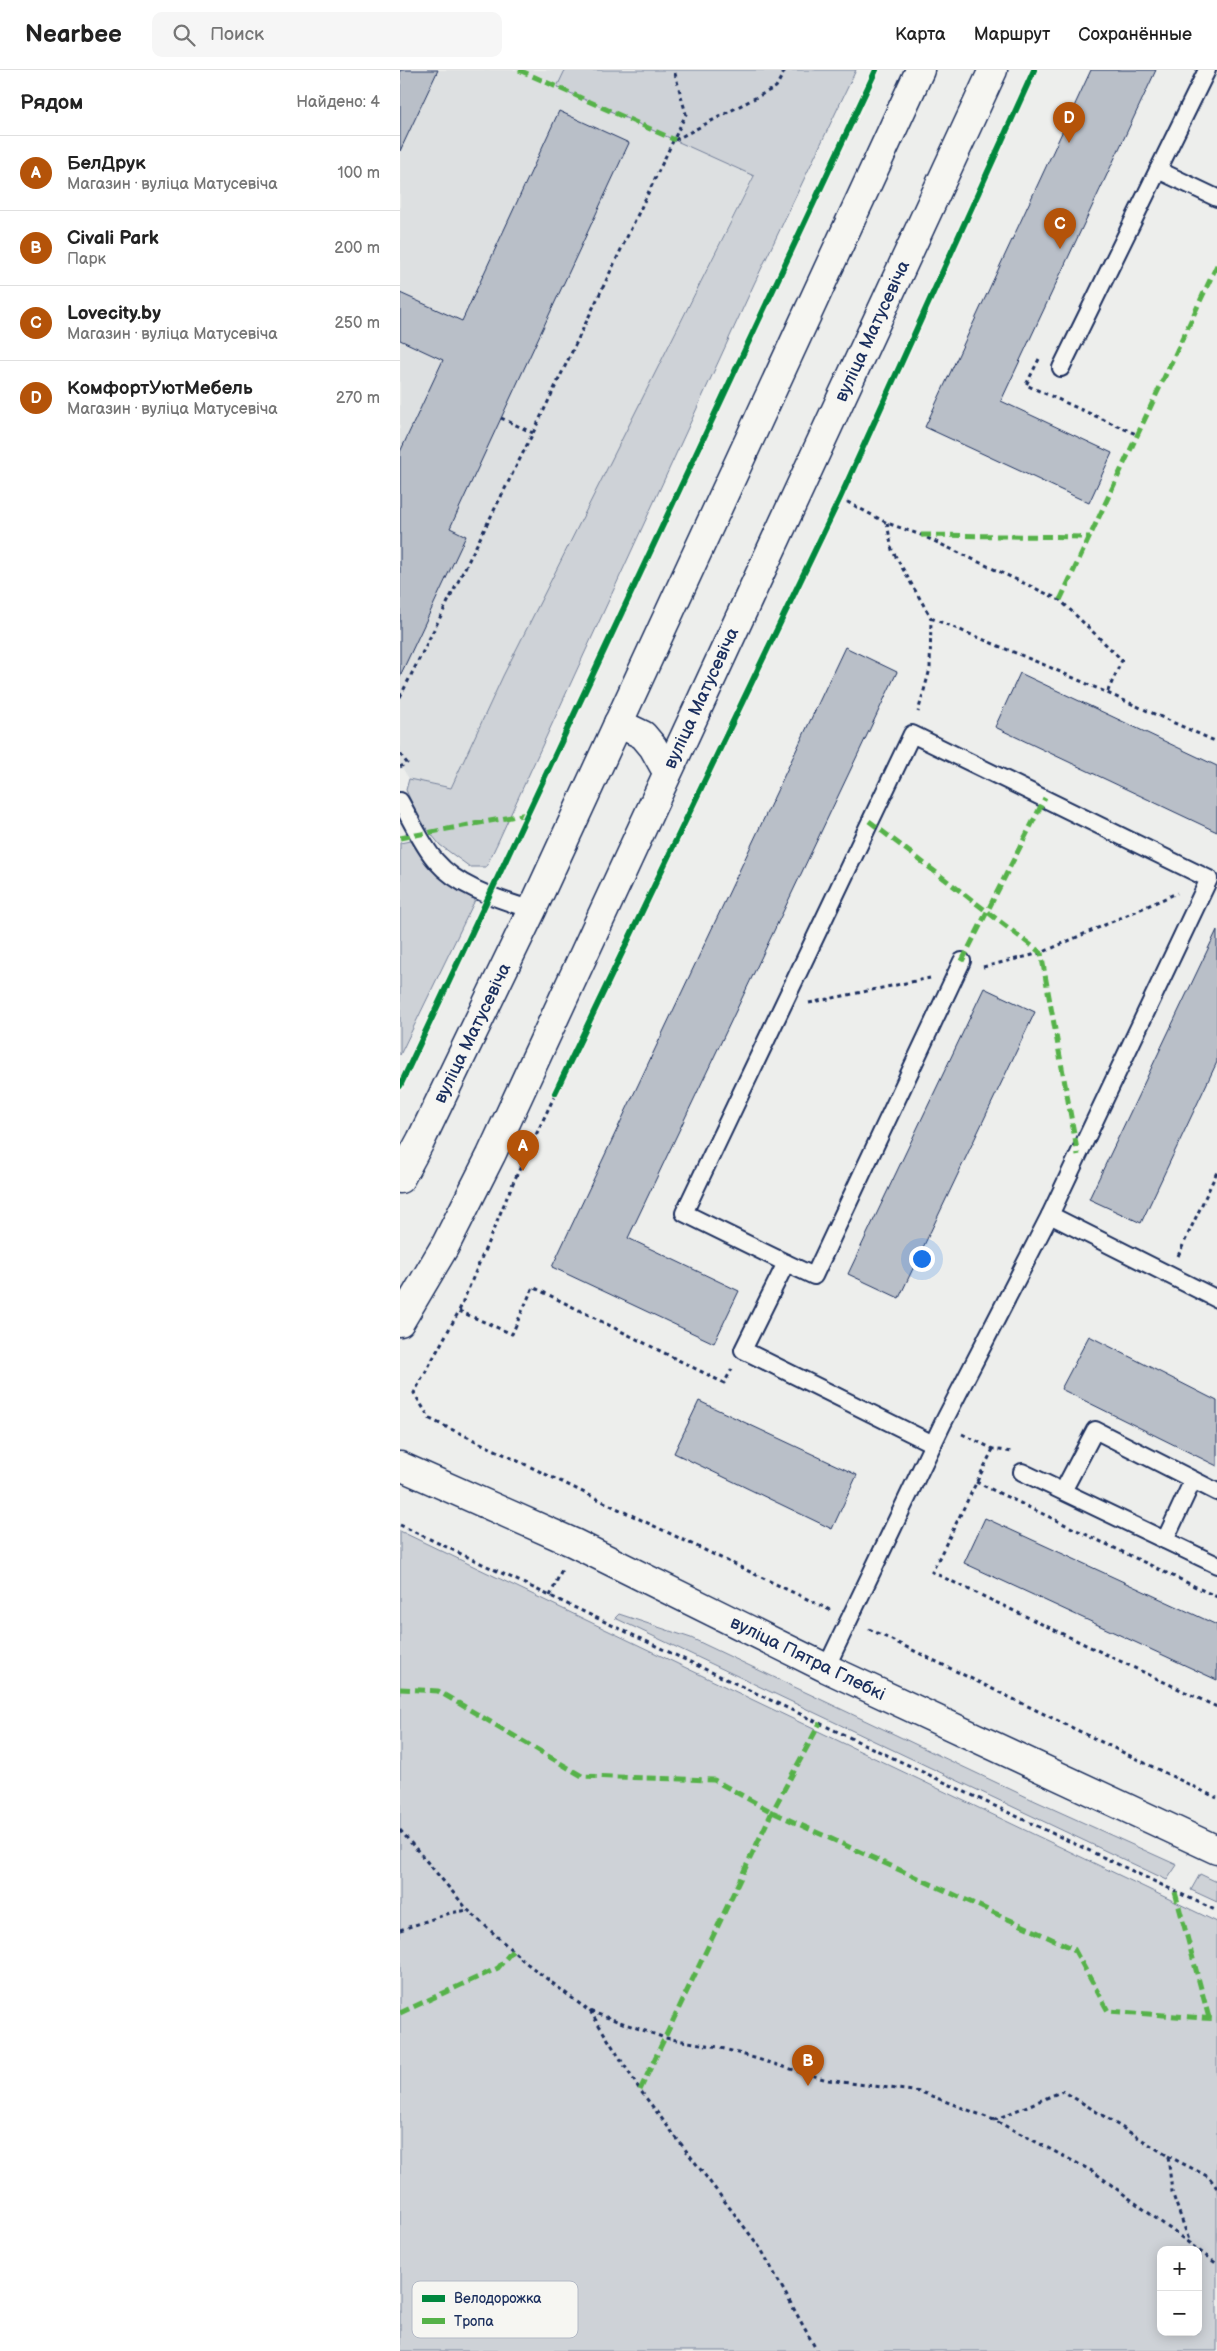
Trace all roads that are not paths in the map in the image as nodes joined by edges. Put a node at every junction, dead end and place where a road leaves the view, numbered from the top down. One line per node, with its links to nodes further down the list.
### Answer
1 (920, 70): 7 (main road, вуліца Матусевіча)
2 (993, 70): 8 (main road, вуліца Матусевіча)
3 (1207, 70): 4 (lane)
4 (1158, 170): 5 (lane); 6 (lane)
5 (1217, 198)
6 (1061, 368)
7 (618, 723): 8 (main road); 10 (main road, вуліца Матусевіча)
8 (667, 772): 16 (main road, вуліца Матусевіча)
9 (400, 801): 10 (lane)
10 (532, 910): 12 (main road, вуліца Матусевіча)
11 (959, 967): 14 (lane)
12 (400, 1179)
13 (1050, 1214): 14 (lane); 15 (lane); 17 (lane)
14 (786, 1263): 17 (lane)
15 (1217, 1299)
16 (400, 1322)
17 (933, 1444): 25 (lane)
18 (400, 1466): 25 (main road, вуліца Пятра Глебкі)
19 (1022, 1472): 21 (lane)
20 (1193, 1480): 21 (lane); 22 (lane); 23 (lane)
21 (1064, 1491): 23 (lane)
22 (1217, 1492)
23 (1165, 1540): 24 (lane)
24 (1217, 1565)
25 (826, 1668): 26 (main road, вуліца Пятра Глебкі)
26 (1217, 1850)

